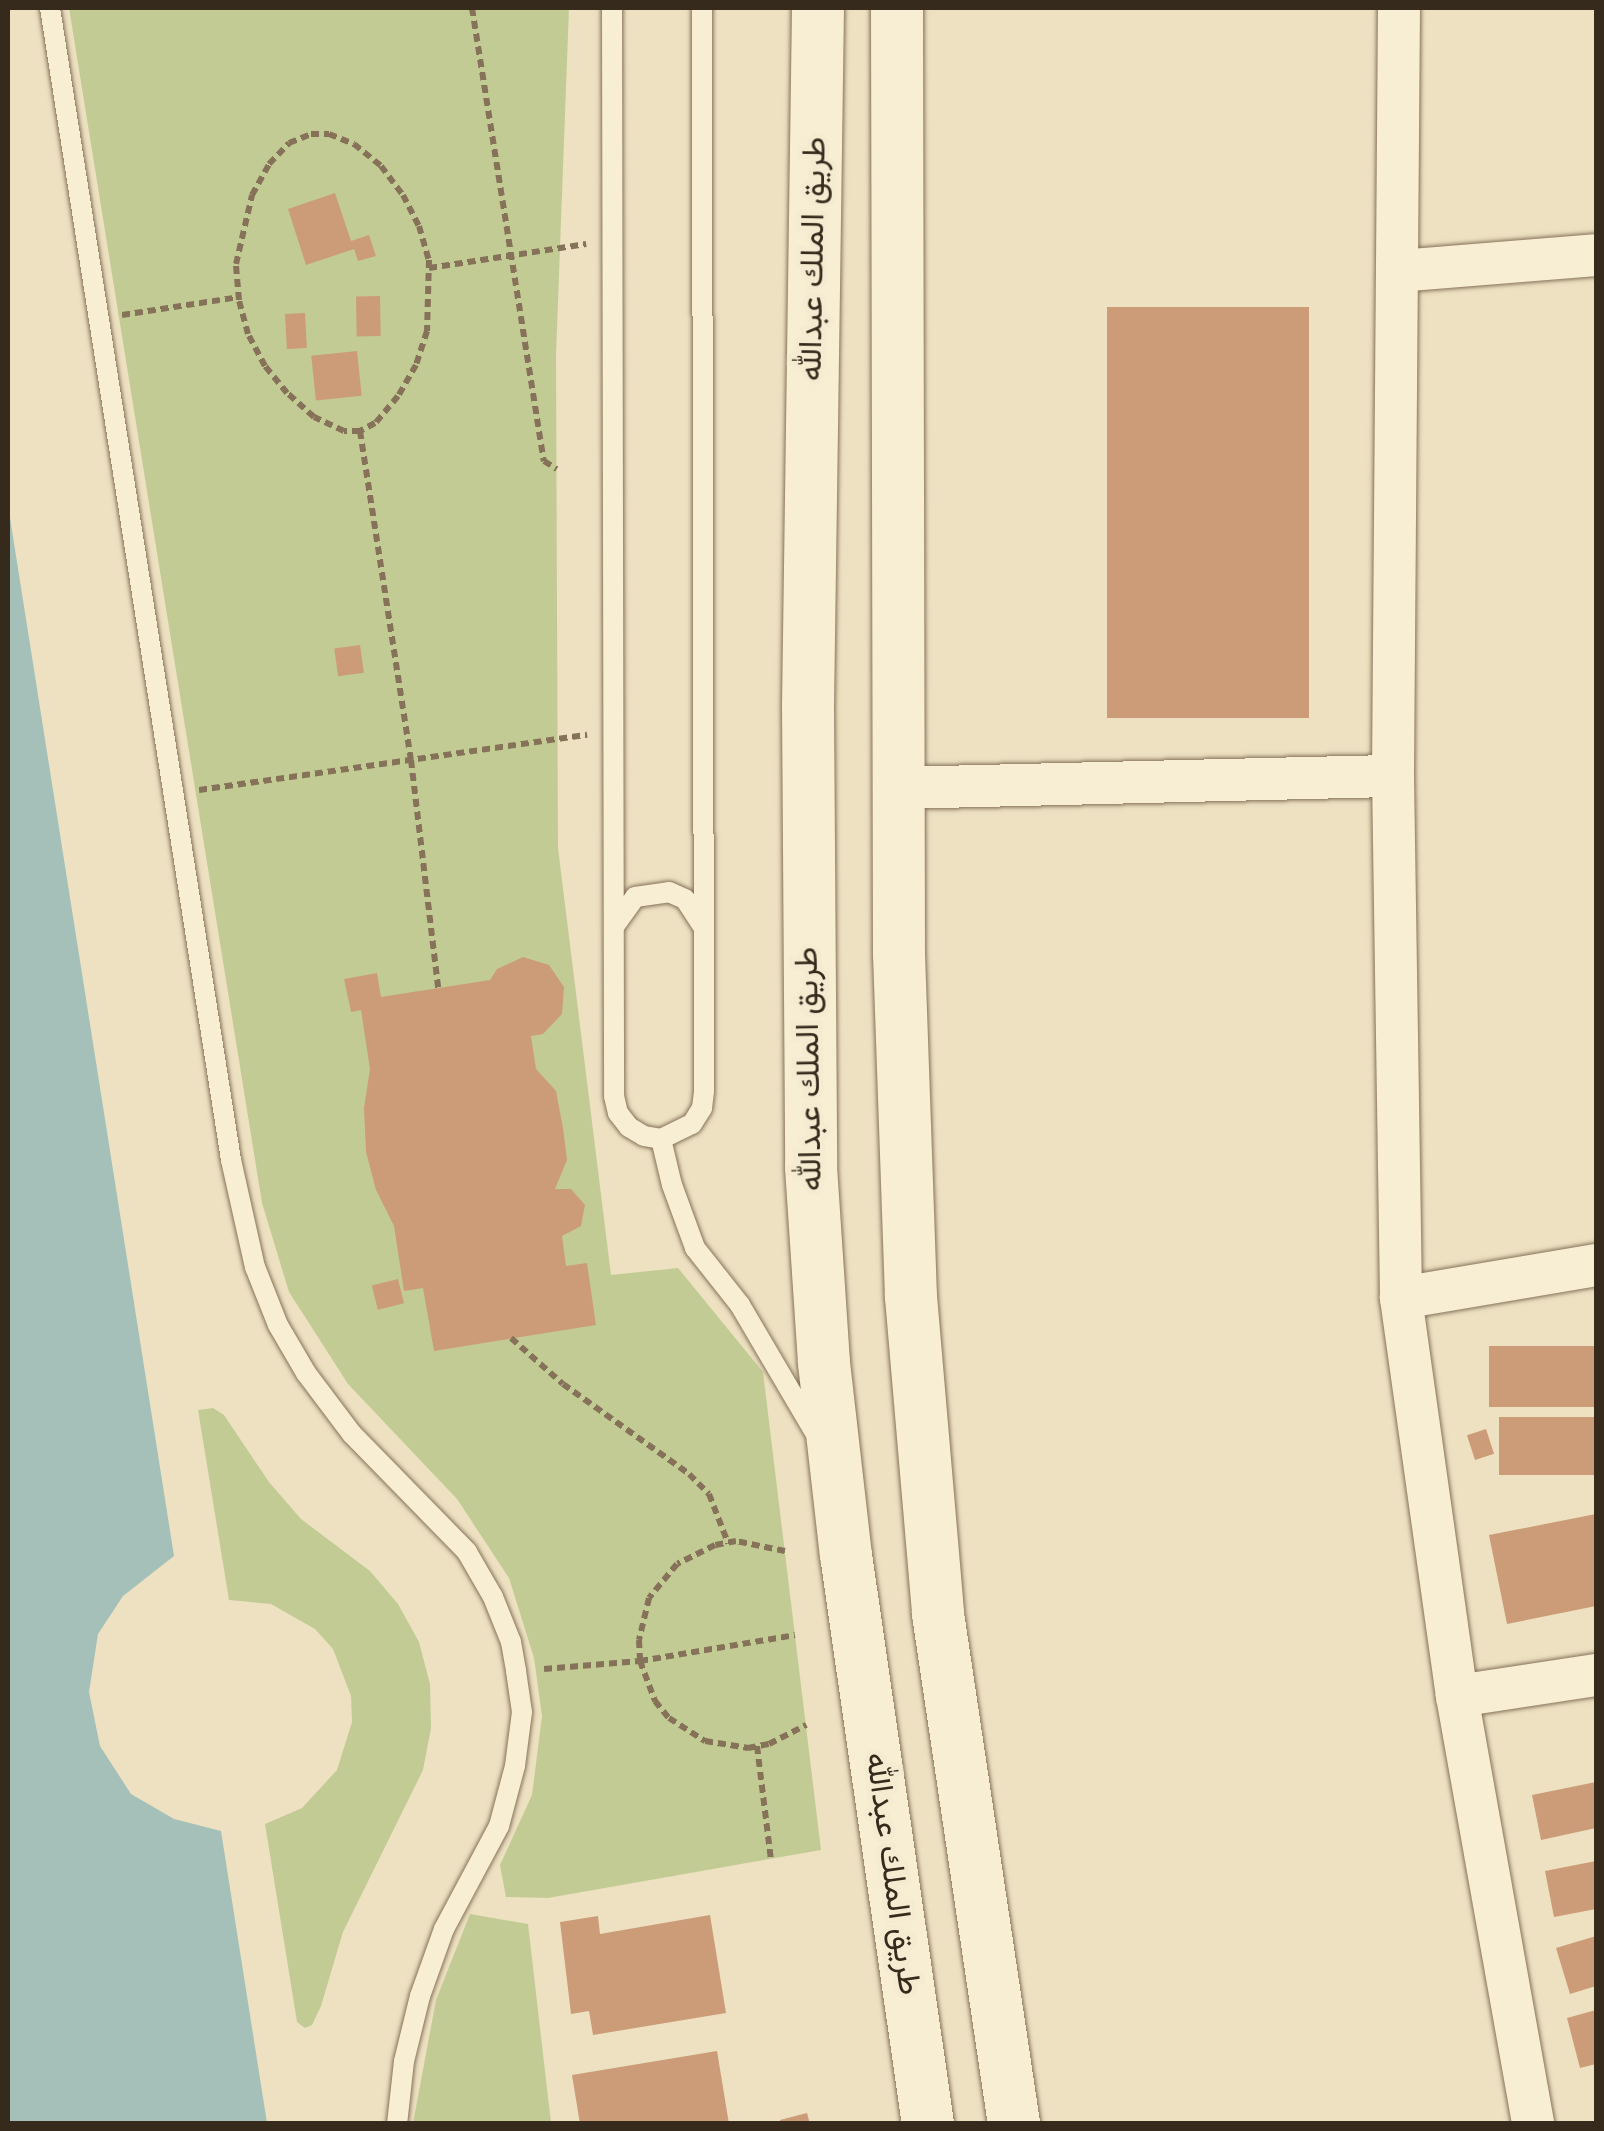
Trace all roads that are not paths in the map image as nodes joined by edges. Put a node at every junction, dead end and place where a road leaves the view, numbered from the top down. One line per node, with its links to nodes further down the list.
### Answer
1 (50, 8): 20 (lane)
2 (612, 8): 11 (lane)
3 (702, 8): 12 (lane)
4 (818, 8): 16 (street, طريق الملك عبدالله)
5 (898, 8): 10 (street)
6 (1399, 8): 8 (street)
7 (1596, 255): 8 (street)
8 (1399, 271): 9 (street)
9 (1393, 776): 10 (street); 15 (street)
10 (898, 788): 21 (street)
11 (624, 897): 12 (lane); 13 (lane)
12 (704, 934): 13 (lane)
13 (662, 1138): 16 (lane)
14 (1596, 1265): 15 (street)
15 (1401, 1298): 18 (street)
16 (838, 1480): 19 (street, طريق الملك عبدالله)
17 (1596, 1675): 18 (street)
18 (1457, 1696): 22 (street)
19 (918, 2112)
20 (397, 2124)
21 (1014, 2124)
22 (1533, 2124)

